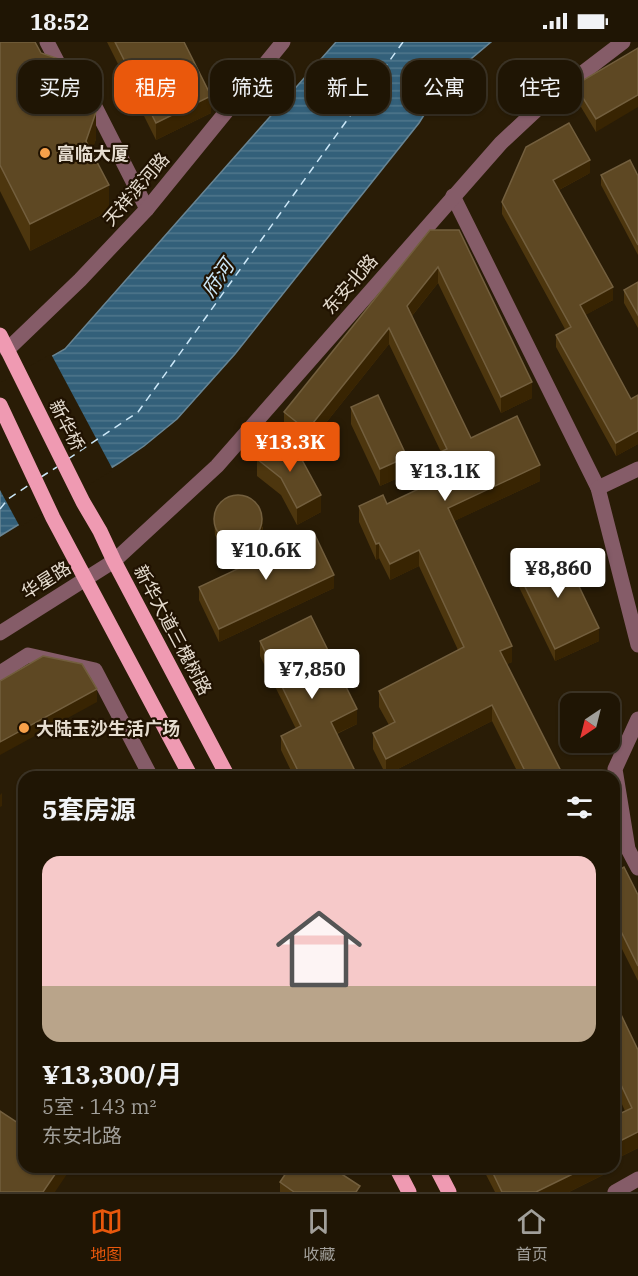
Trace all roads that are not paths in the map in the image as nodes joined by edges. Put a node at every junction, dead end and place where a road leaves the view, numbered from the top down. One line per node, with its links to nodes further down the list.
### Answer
1 (47, 42): 5 (street)
2 (283, 42): 5 (street, 天祥滨河路)
3 (623, 42): 4 (street, 东安北路)
4 (453, 196): 10 (street); 12 (street, 东安北路)
5 (147, 209): 7 (street, 天祥滨河路)
6 (0, 335): 7 (main road, 新华桥)
7 (7, 350): 11 (main road, 新华桥)
8 (0, 405): 13 (main road)
9 (638, 469): 10 (street)
10 (598, 488): 15 (street)
11 (83, 502): 12 (main road, 新华大道三槐树路)
12 (114, 561): 13 (street, 华星路); 20 (main road, 新华大道三槐树路)
13 (85, 579): 14 (street, 华星路); 19 (main road)
14 (0, 633)
15 (638, 645)
16 (0, 673): 18 (street)
17 (638, 719): 21 (street)
18 (149, 771)
19 (188, 771)
20 (225, 771)
21 (615, 771)
22 (620, 791): 23 (street)
23 (633, 847): 24 (street)
24 (638, 868)
25 (399, 1173): 28 (main road)
26 (439, 1173): 29 (main road)
27 (638, 1179): 30 (street)
28 (409, 1192)
29 (449, 1192)
30 (615, 1192)

